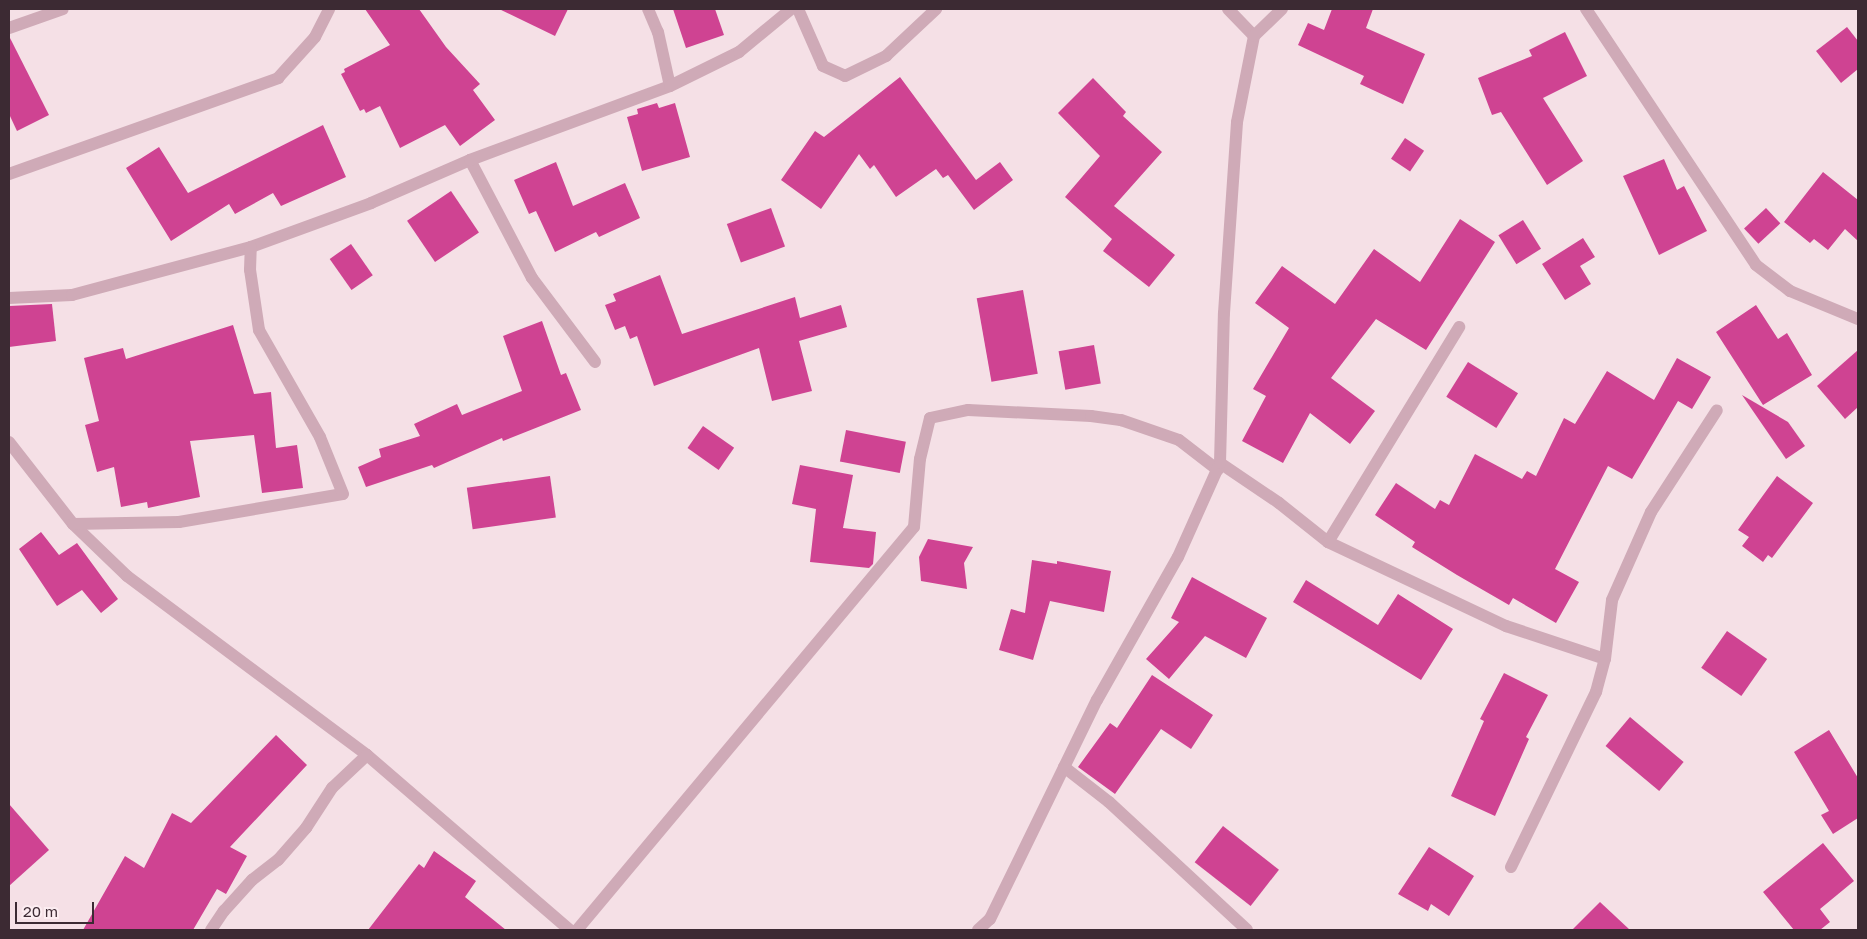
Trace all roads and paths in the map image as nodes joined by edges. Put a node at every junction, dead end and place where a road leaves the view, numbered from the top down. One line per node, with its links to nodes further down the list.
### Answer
1 (63, 9): 10 (street)
2 (329, 9): 14 (street)
3 (648, 9): 12 (street)
4 (791, 9): 12 (street)
5 (798, 9): 6 (street)
6 (936, 9)
7 (1228, 9): 11 (street)
8 (1282, 9): 11 (street)
9 (1586, 9): 17 (street)
10 (9, 28)
11 (1254, 36): 22 (street)
12 (670, 86): 13 (street)
13 (470, 160): 15 (street); 19 (street)
14 (9, 174)
15 (251, 247): 16 (street); 23 (street)
16 (9, 298)
17 (1858, 320)
18 (1459, 327): 24 (street)
19 (595, 362)
20 (1717, 410): 25 (street)
21 (9, 442): 23 (street)
22 (1219, 467): 24 (street); 27 (street); 31 (street)
23 (73, 524): 26 (street)
24 (1328, 542): 25 (street)
25 (1605, 659): 28 (street)
26 (367, 755): 29 (street); 30 (street)
27 (1064, 768): 32 (street); 33 (street)
28 (1512, 867)
29 (211, 930)
30 (570, 930)
31 (577, 930)
32 (978, 930)
33 (1247, 930)

